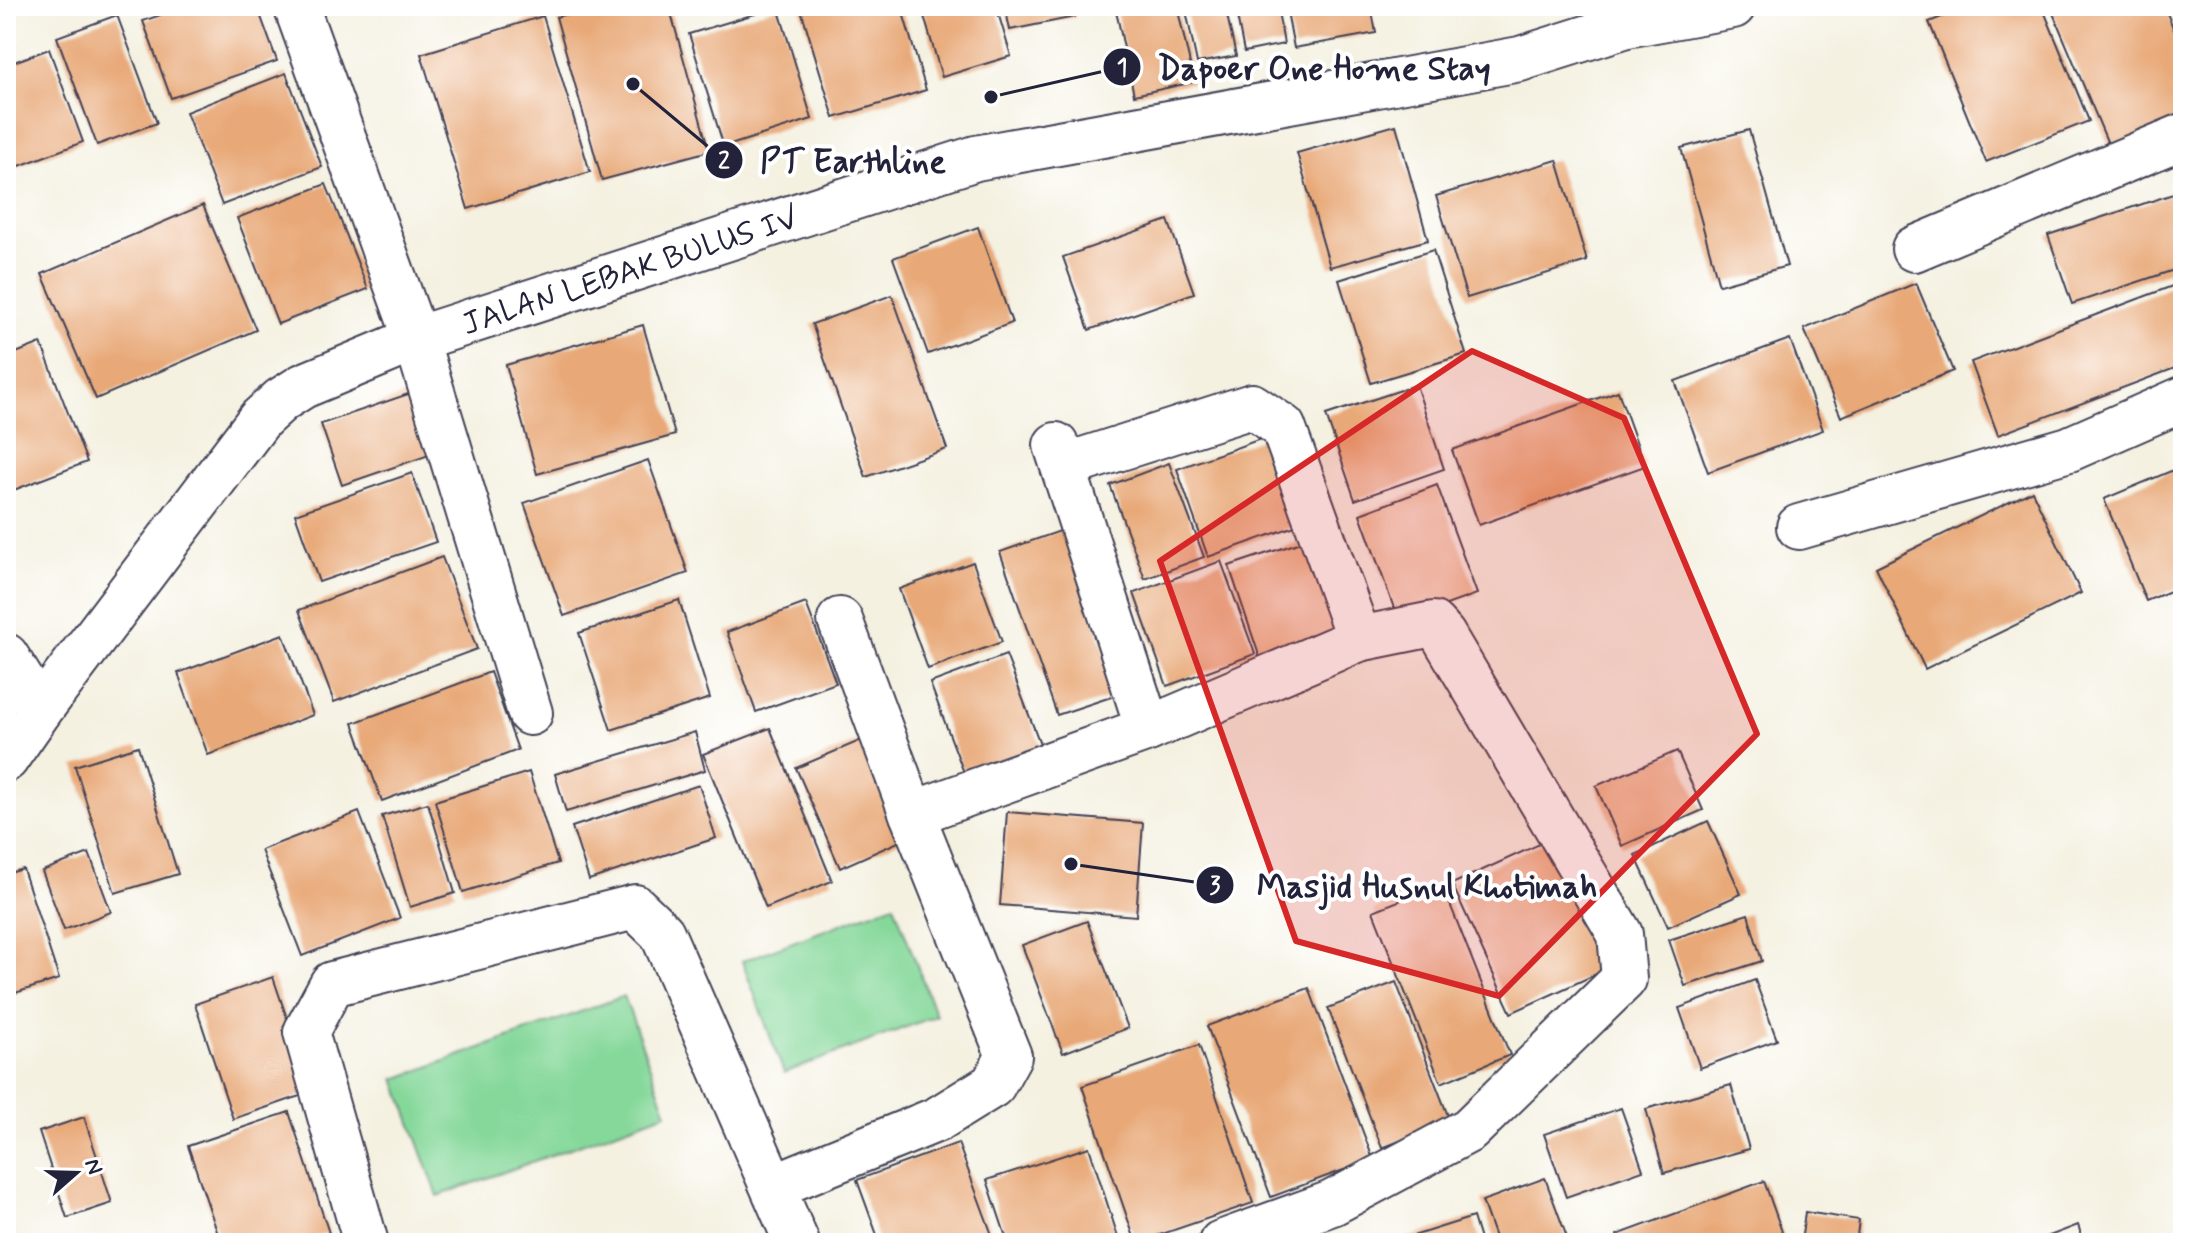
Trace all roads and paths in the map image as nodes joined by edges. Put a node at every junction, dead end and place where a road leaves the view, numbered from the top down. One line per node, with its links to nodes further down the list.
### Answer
1 (296, 6): 6 (street)
2 (1733, 6): 3 (street, JALAN LEBAK BULUS IV)
3 (1625, 16): 6 (street, JALAN LEBAK BULUS IV)
4 (2183, 136): 5 (street)
5 (1914, 249)
6 (416, 339): 12 (street, JALAN LEBAK BULUS IV); 13 (street)
7 (2183, 399): 8 (street)
8 (1799, 527)
9 (840, 620): 16 (street)
10 (1359, 639): 14 (street); 14 (street); 20 (street)
11 (6, 656): 12 (street)
12 (40, 710): 15 (street, JALAN LEBAK BULUS IV)
13 (530, 713)
14 (1148, 729): 16 (street)
15 (6, 759)
16 (912, 814): 17 (street)
17 (774, 1186): 18 (street); 19 (street)
18 (366, 1243)
19 (797, 1243)
20 (1221, 1243)

